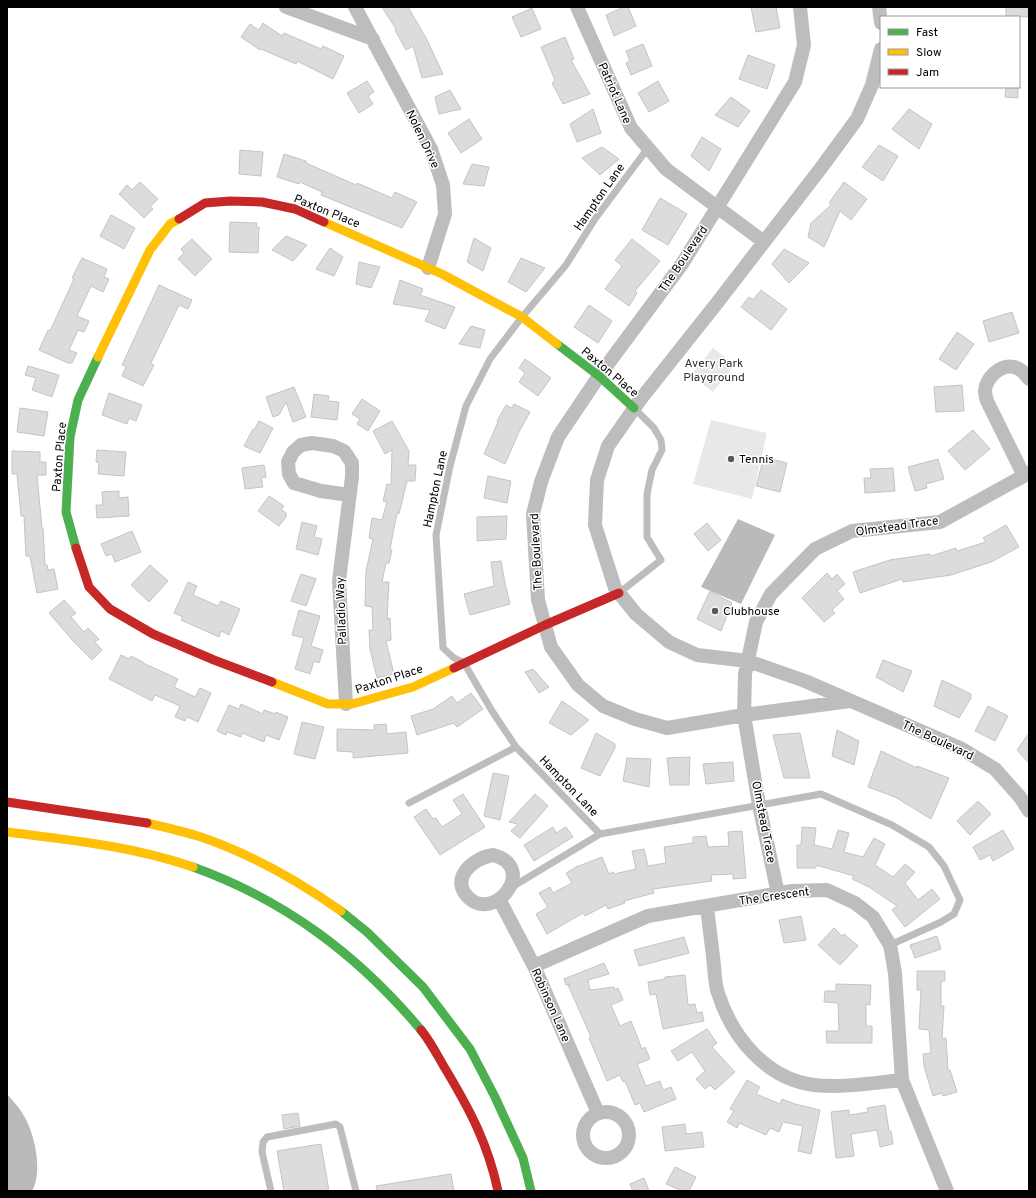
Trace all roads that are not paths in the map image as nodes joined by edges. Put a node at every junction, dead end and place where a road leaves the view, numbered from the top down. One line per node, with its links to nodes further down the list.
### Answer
1 (286, 7): 5 (street)
2 (354, 7): 5 (street, Nolen Drive)
3 (577, 7): 7 (street, Patriot Lane)
4 (800, 7): 8 (street, The Boulevard)
5 (373, 39): 10 (street, Nolen Drive)
6 (880, 53): 9 (street, The Boulevard)
7 (648, 148): 8 (street, Patriot Lane); 11 (lane, Hampton Lane)
8 (717, 207): 9 (street, Patriot Lane); 12 (street, The Boulevard)
9 (764, 242): 14 (street, The Boulevard)
10 (428, 268): 11 (street, Paxton Place); 22 (street, Paxton Place)
11 (522, 317): 12 (street, Paxton Place); 20 (lane, Hampton Lane)
12 (600, 376): 14 (street, Paxton Place); 18 (street, The Boulevard)
13 (1029, 379): 15 (street)
14 (634, 408): 17 (street, The Boulevard); 17 (lane)
15 (1027, 475): 19 (street, Olmstead Trace)
16 (350, 495): 16 (street, Palladio Way); 22 (street, Palladio Way)
17 (619, 593): 18 (street, Paxton Place); 19 (street, The Boulevard)
18 (545, 625): 20 (street, Paxton Place); 23 (street, The Boulevard)
19 (748, 661): 21 (street, The Boulevard); 23 (street, Olmstead Trace)
20 (464, 663): 22 (street, Paxton Place); 24 (lane, Hampton Lane)
21 (851, 701): 23 (street, The Boulevard); 28 (street, The Boulevard)
22 (346, 704)
23 (744, 715): 27 (street, Olmstead Trace)
24 (516, 747): 26 (lane); 30 (lane, Hampton Lane)
25 (7, 802): 42 (street)
26 (409, 803)
27 (759, 806): 30 (lane); 32 (street, Olmstead Trace); 35 (lane)
28 (1029, 811)
29 (7, 832): 41 (street)
30 (600, 834): 31 (lane)
31 (511, 888): 33 (street); 33 (street)
32 (778, 894): 34 (street, The Crescent); 35 (street, The Crescent)
33 (499, 899): 36 (street, Robinson Lane)
34 (707, 906): 36 (street, The Crescent); 37 (street)
35 (890, 945): 37 (street, The Crescent)
36 (534, 966): 38 (street, Robinson Lane)
37 (902, 1080): 43 (street, The Crescent)
38 (598, 1113)
39 (272, 1191): 40 (lane)
40 (356, 1191)
41 (498, 1191)
42 (531, 1191)
43 (947, 1191)

